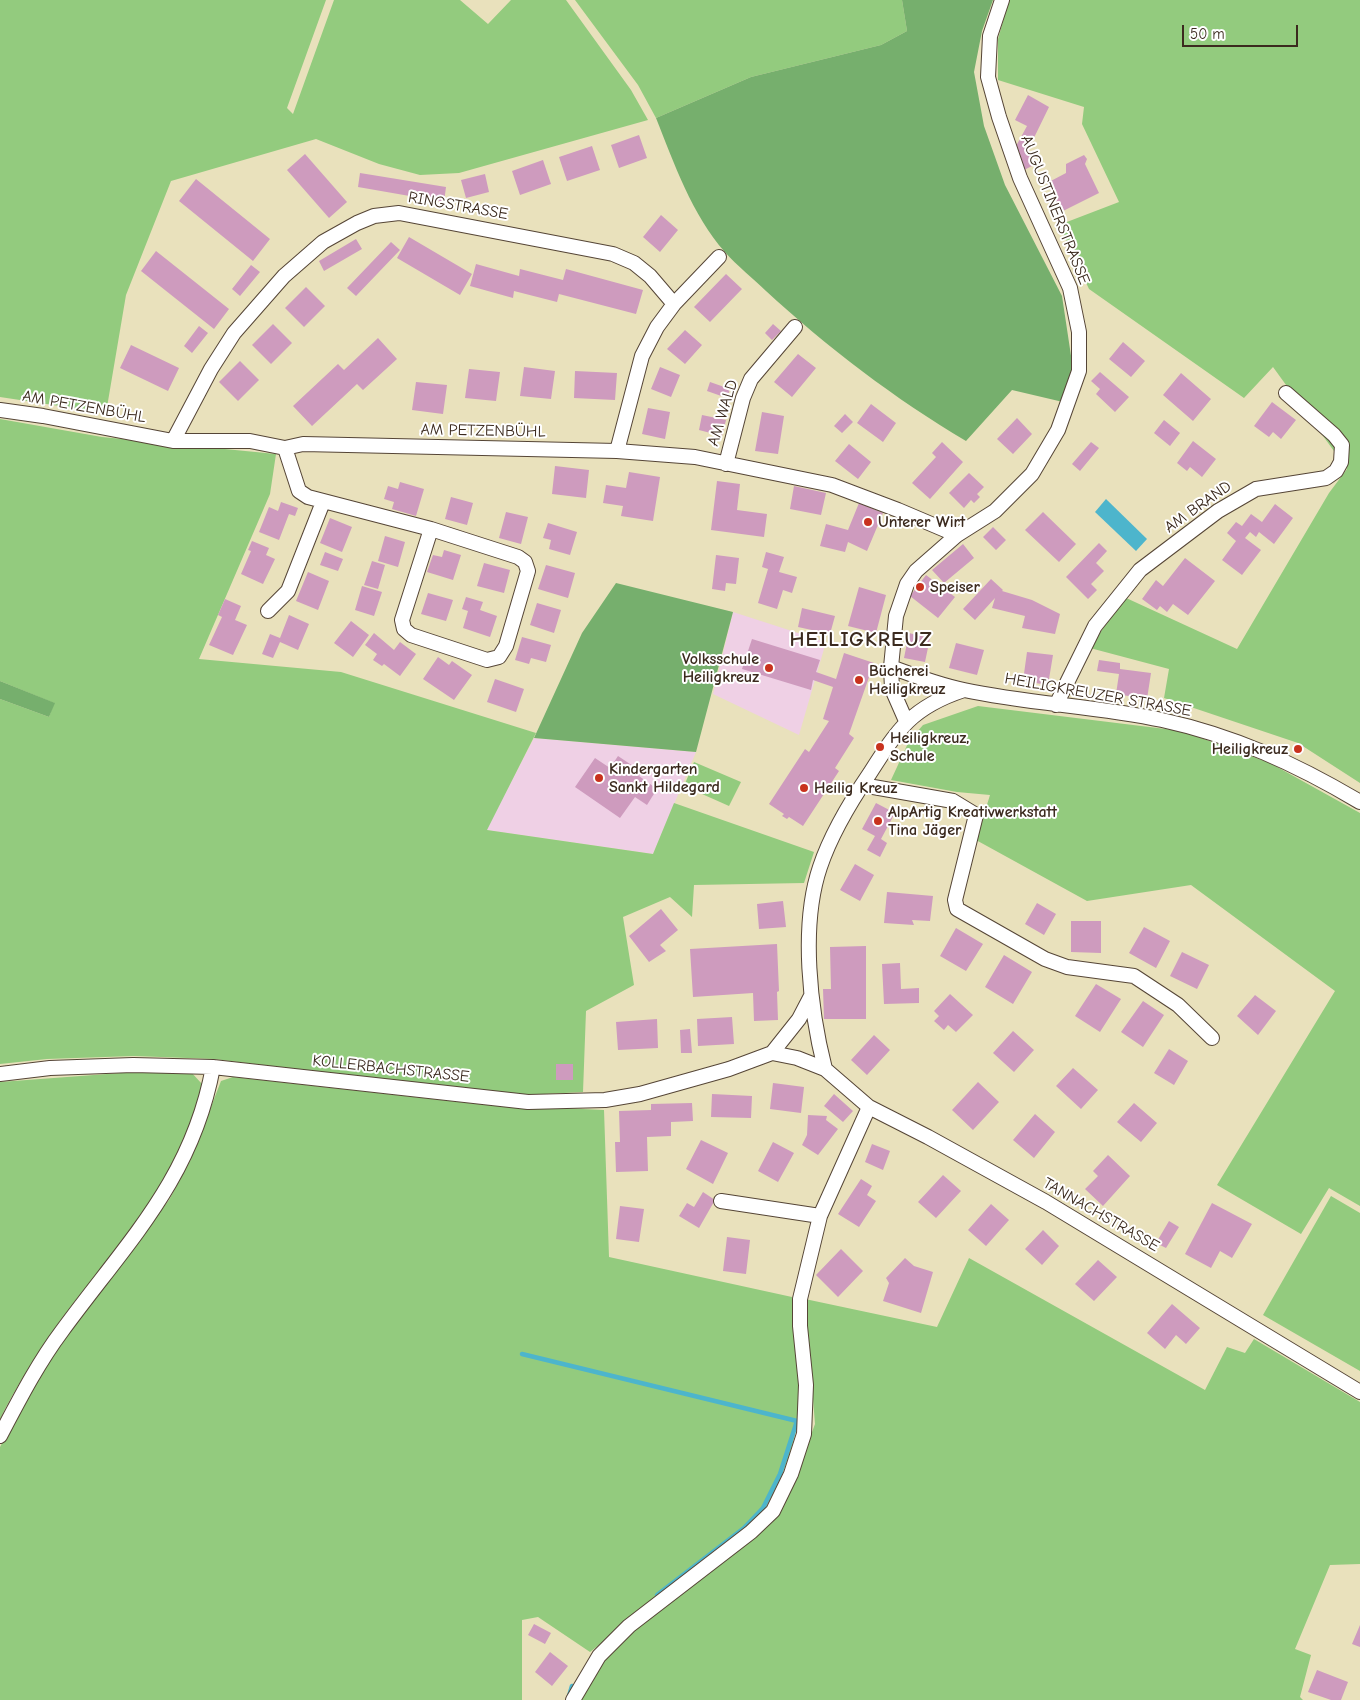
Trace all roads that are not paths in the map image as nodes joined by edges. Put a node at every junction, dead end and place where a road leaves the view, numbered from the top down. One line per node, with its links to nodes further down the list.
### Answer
1 (1002, 0): 13 (street, AUGUSTINERSTRASSE)
2 (719, 257): 3 (street)
3 (674, 304): 7 (street, RINGSTRASSE); 9 (street)
4 (795, 326): 10 (street, AM WALD)
5 (1286, 393): 17 (street, AM BRAND)
6 (0, 410): 7 (street, AM PETZENBÜHL)
7 (173, 441): 8 (street, AM PETZENBÜHL)
8 (286, 448): 9 (street, AM PETZENBÜHL); 11 (street)
9 (617, 451): 10 (street, AM PETZENBÜHL)
10 (726, 464): 13 (street, AM PETZENBÜHL)
11 (323, 502): 12 (street); 14 (street)
12 (431, 529): 12 (street)
13 (957, 536): 15 (street, AUGUSTINERSTRASSE)
14 (268, 611)
15 (891, 667): 16 (street, HEILIGKREUZER STRASSE); 18 (street)
16 (964, 690): 17 (street, HEILIGKREUZER STRASSE); 18 (street, HEILIGKREUZER STRASSE)
17 (1056, 705): 20 (street, HEILIGKREUZER STRASSE)
18 (906, 721): 19 (street, HEILIGKREUZER STRASSE)
19 (862, 784): 21 (street, HEILIGKREUZER STRASSE); 22 (street)
20 (1360, 802)
21 (810, 996): 23 (street, HEILIGKREUZER STRASSE); 25 (street)
22 (1212, 1038)
23 (772, 1053): 24 (street, KOLLERBACHSTRASSE); 25 (street, TANNACHSTRASSE)
24 (213, 1067): 26 (street, KOLLERBACHSTRASSE); 31 (street)
25 (825, 1069): 27 (street, TANNACHSTRASSE)
26 (0, 1074)
27 (869, 1107): 29 (street); 30 (street, TANNACHSTRASSE)
28 (721, 1201): 29 (street)
29 (820, 1216): 32 (street)
30 (1360, 1392)
31 (0, 1436)
32 (573, 1700)

